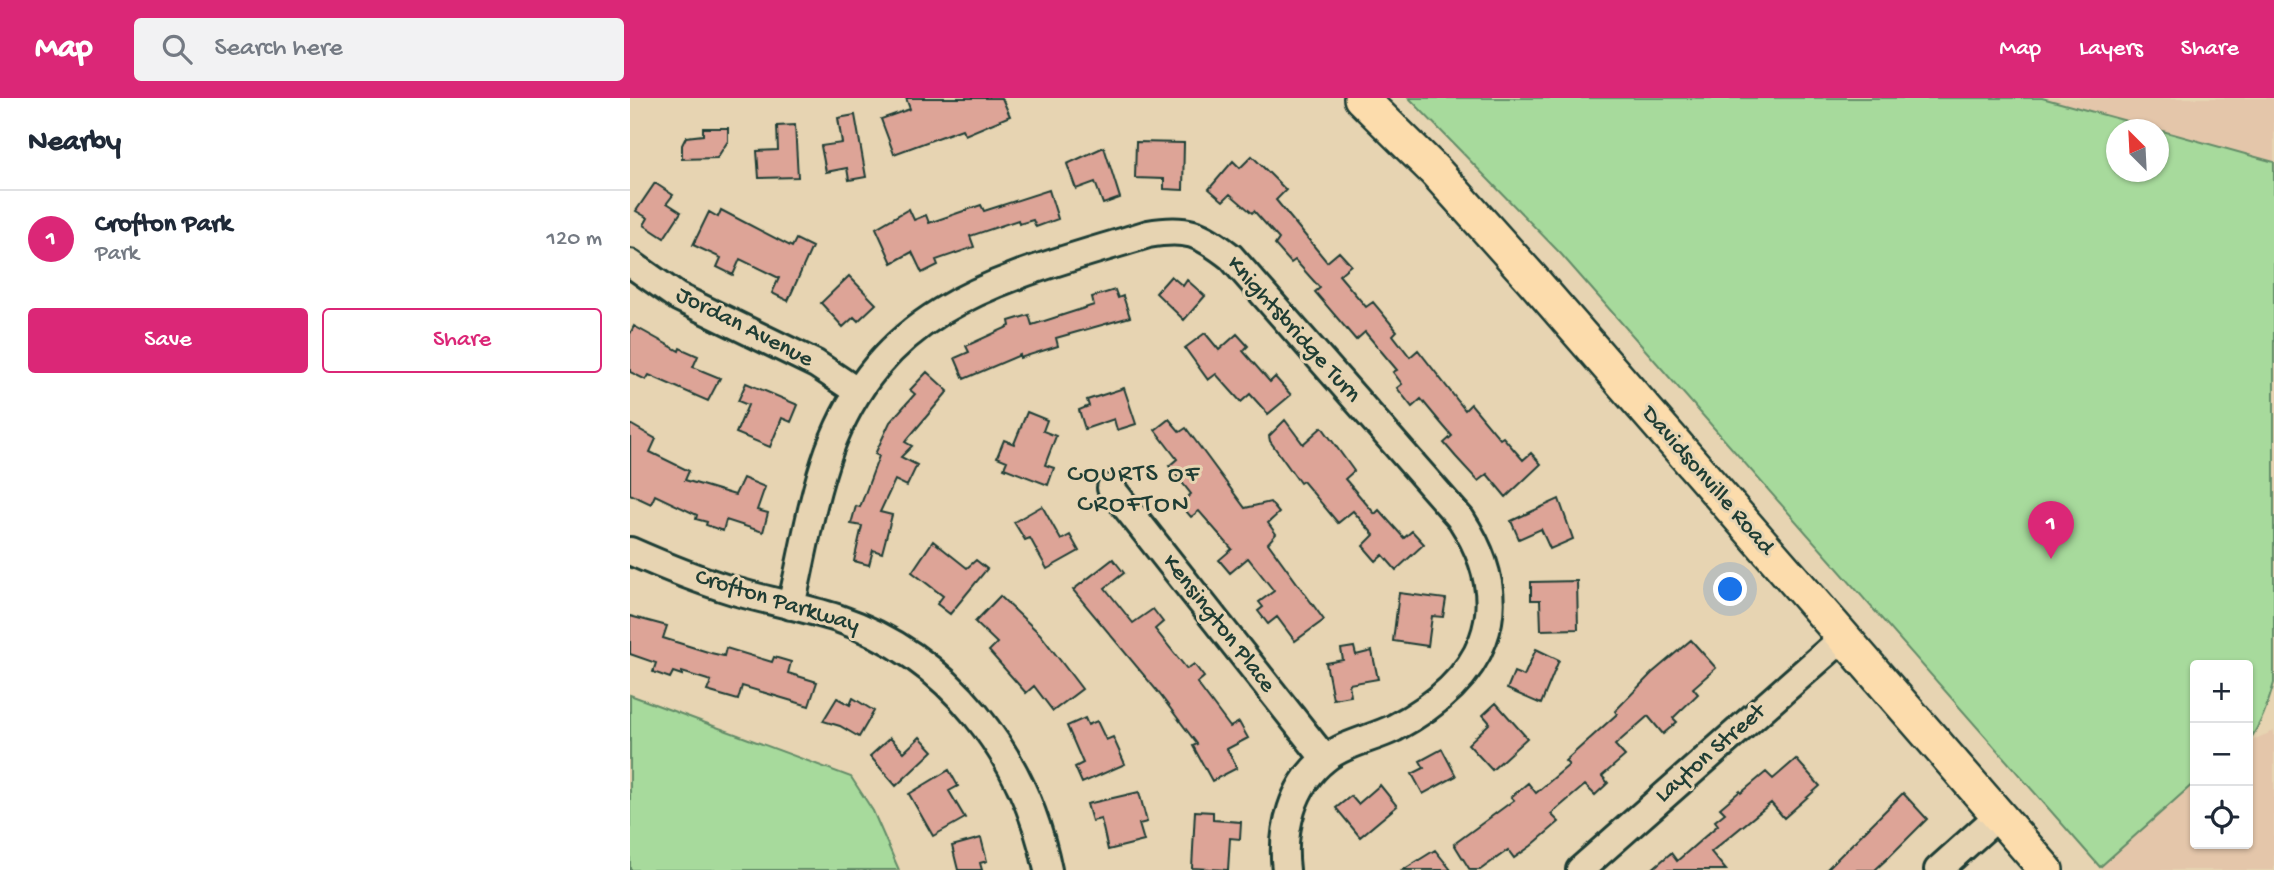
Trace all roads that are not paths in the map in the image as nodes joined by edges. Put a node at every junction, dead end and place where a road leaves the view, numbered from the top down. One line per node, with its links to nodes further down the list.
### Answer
1 (1361, 98): 7 (main road, Davidsonville Road)
2 (630, 263): 3 (street, Jordan Avenue)
3 (858, 392): 6 (street, Knightsbridge Turn); 8 (street, Knightsbridge Turn)
4 (1111, 488): 8 (street, Kensington Place)
5 (630, 551): 6 (street, Crofton Parkway)
6 (792, 606): 10 (street, Crofton Parkway)
7 (1843, 638): 9 (main road, Davidsonville Road); 12 (street, Layton Street)
8 (1325, 759): 11 (street, Knightsbridge Turn)
9 (1998, 816): 13 (street); 14 (main road, Davidsonville Road)
10 (1048, 870)
11 (1286, 870)
12 (1580, 870)
13 (1938, 870)
14 (2046, 870)

